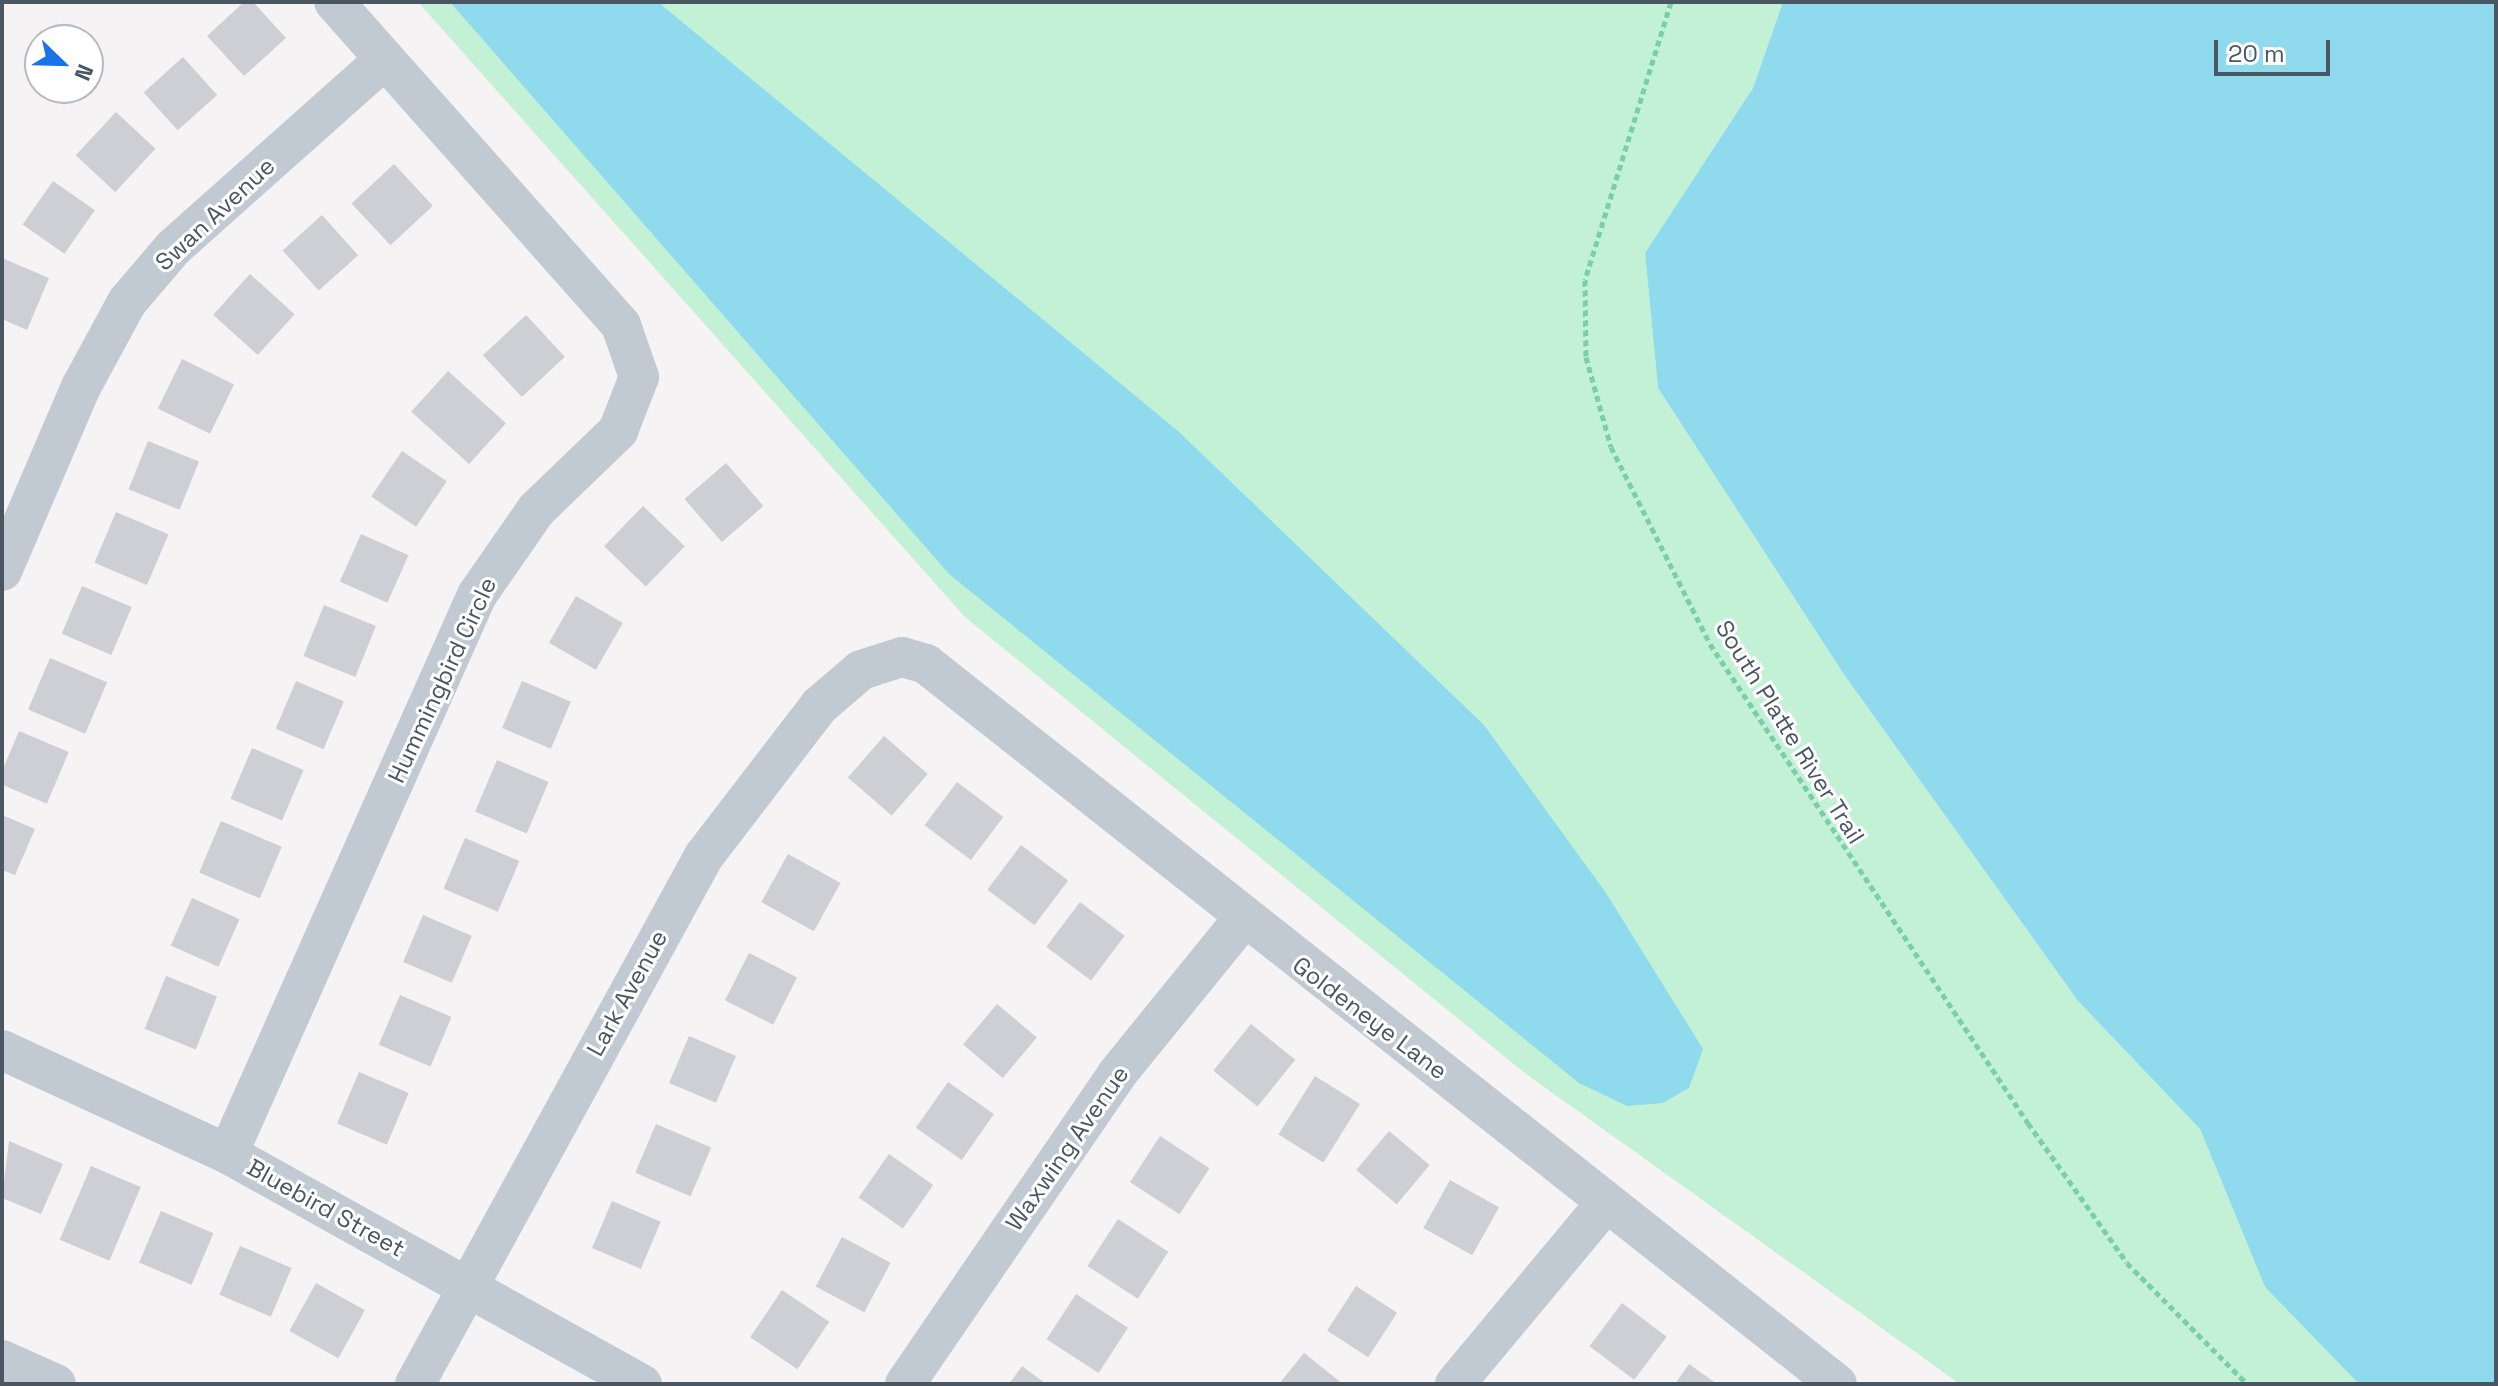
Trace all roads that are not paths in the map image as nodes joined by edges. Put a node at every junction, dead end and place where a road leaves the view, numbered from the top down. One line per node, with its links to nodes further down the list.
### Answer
1 (334, 2): 2 (street, Hummingbird Circle)
2 (384, 60): 3 (street, Swan Avenue); 7 (street, Hummingbird Circle)
3 (2, 571)
4 (902, 657): 5 (street, Goldeneye Lane); 9 (street, Lark Avenue)
5 (1242, 920): 8 (street, Goldeneye Lane); 14 (street, Waxwing Avenue)
6 (2, 1050): 7 (street, Bluebird Street)
7 (228, 1154): 9 (street, Bluebird Street)
8 (1604, 1205): 15 (street); 16 (street, Goldeneye Lane)
9 (467, 1286): 12 (street, Lark Avenue); 13 (street, Bluebird Street)
10 (2, 1360): 11 (street)
11 (56, 1384)
12 (415, 1384)
13 (642, 1384)
14 (905, 1384)
15 (1455, 1384)
16 (1837, 1384)

